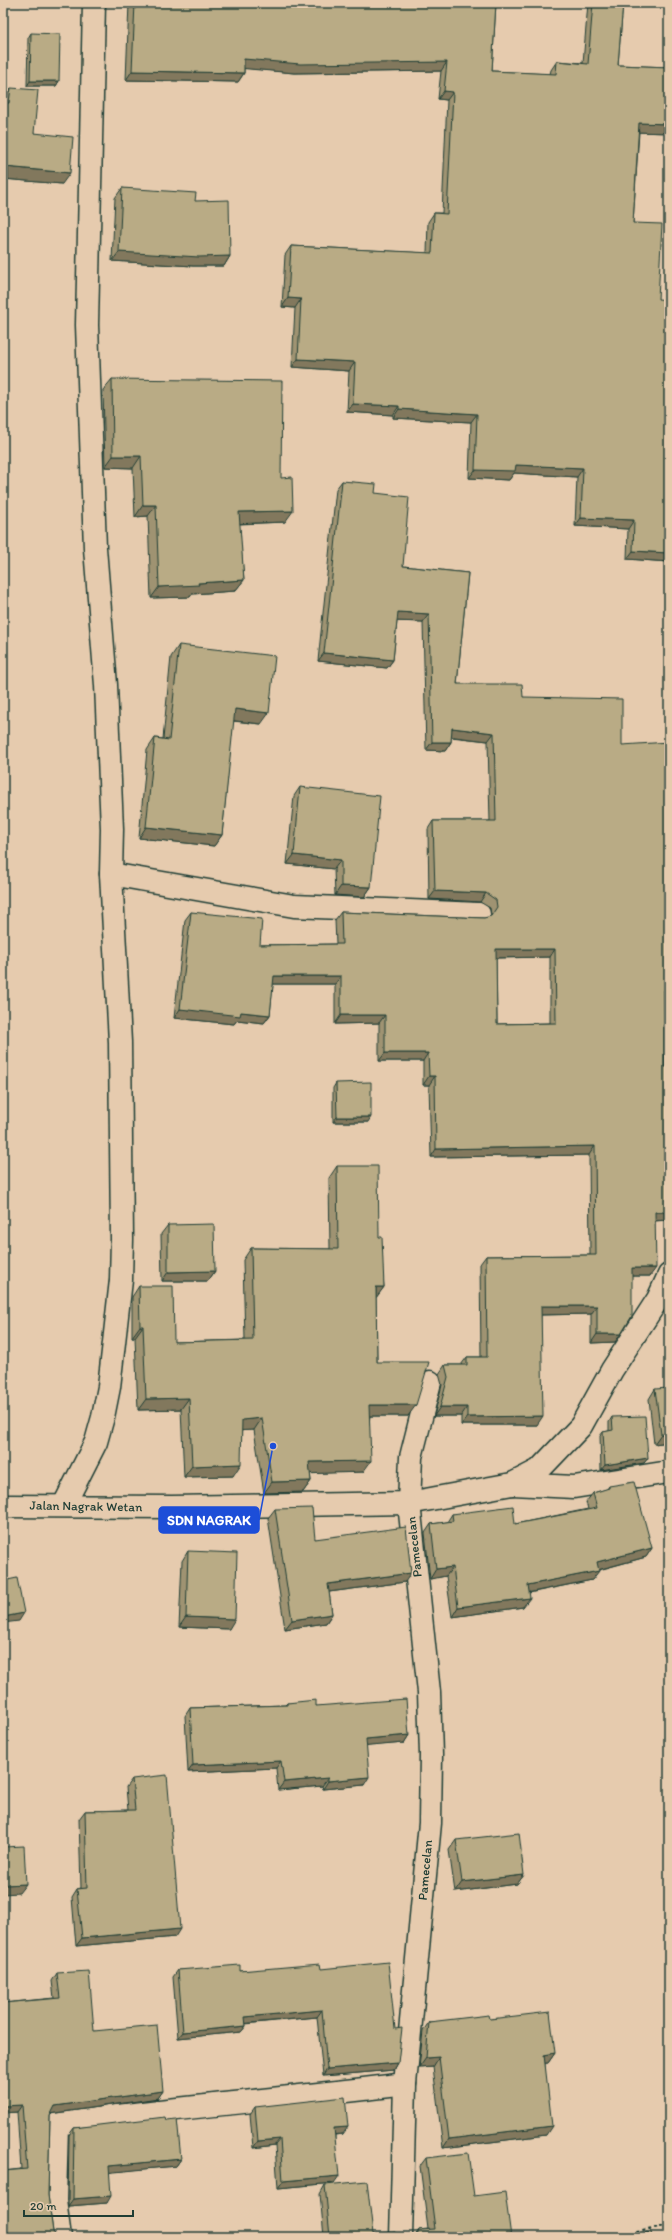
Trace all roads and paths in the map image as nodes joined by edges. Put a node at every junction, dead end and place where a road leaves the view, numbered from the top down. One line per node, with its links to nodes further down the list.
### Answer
1 (94, 3): 2 (street)
2 (111, 874): 3 (street); 9 (street)
3 (479, 914)
4 (669, 1275): 7 (street)
5 (430, 1382): 8 (street, Pamecelan)
6 (669, 1472): 7 (street)
7 (512, 1484): 8 (street, Jalan Nagrak Wetan)
8 (409, 1503): 9 (street, Jalan Nagrak Wetan); 11 (street, Pamecelan)
9 (64, 1505): 10 (street, Jalan Nagrak Wetan)
10 (3, 1506)
11 (405, 2084): 13 (street); 14 (street, Pamecelan)
12 (669, 2225): 15 (path)
13 (60, 2237)
14 (401, 2237)
15 (607, 2237)

